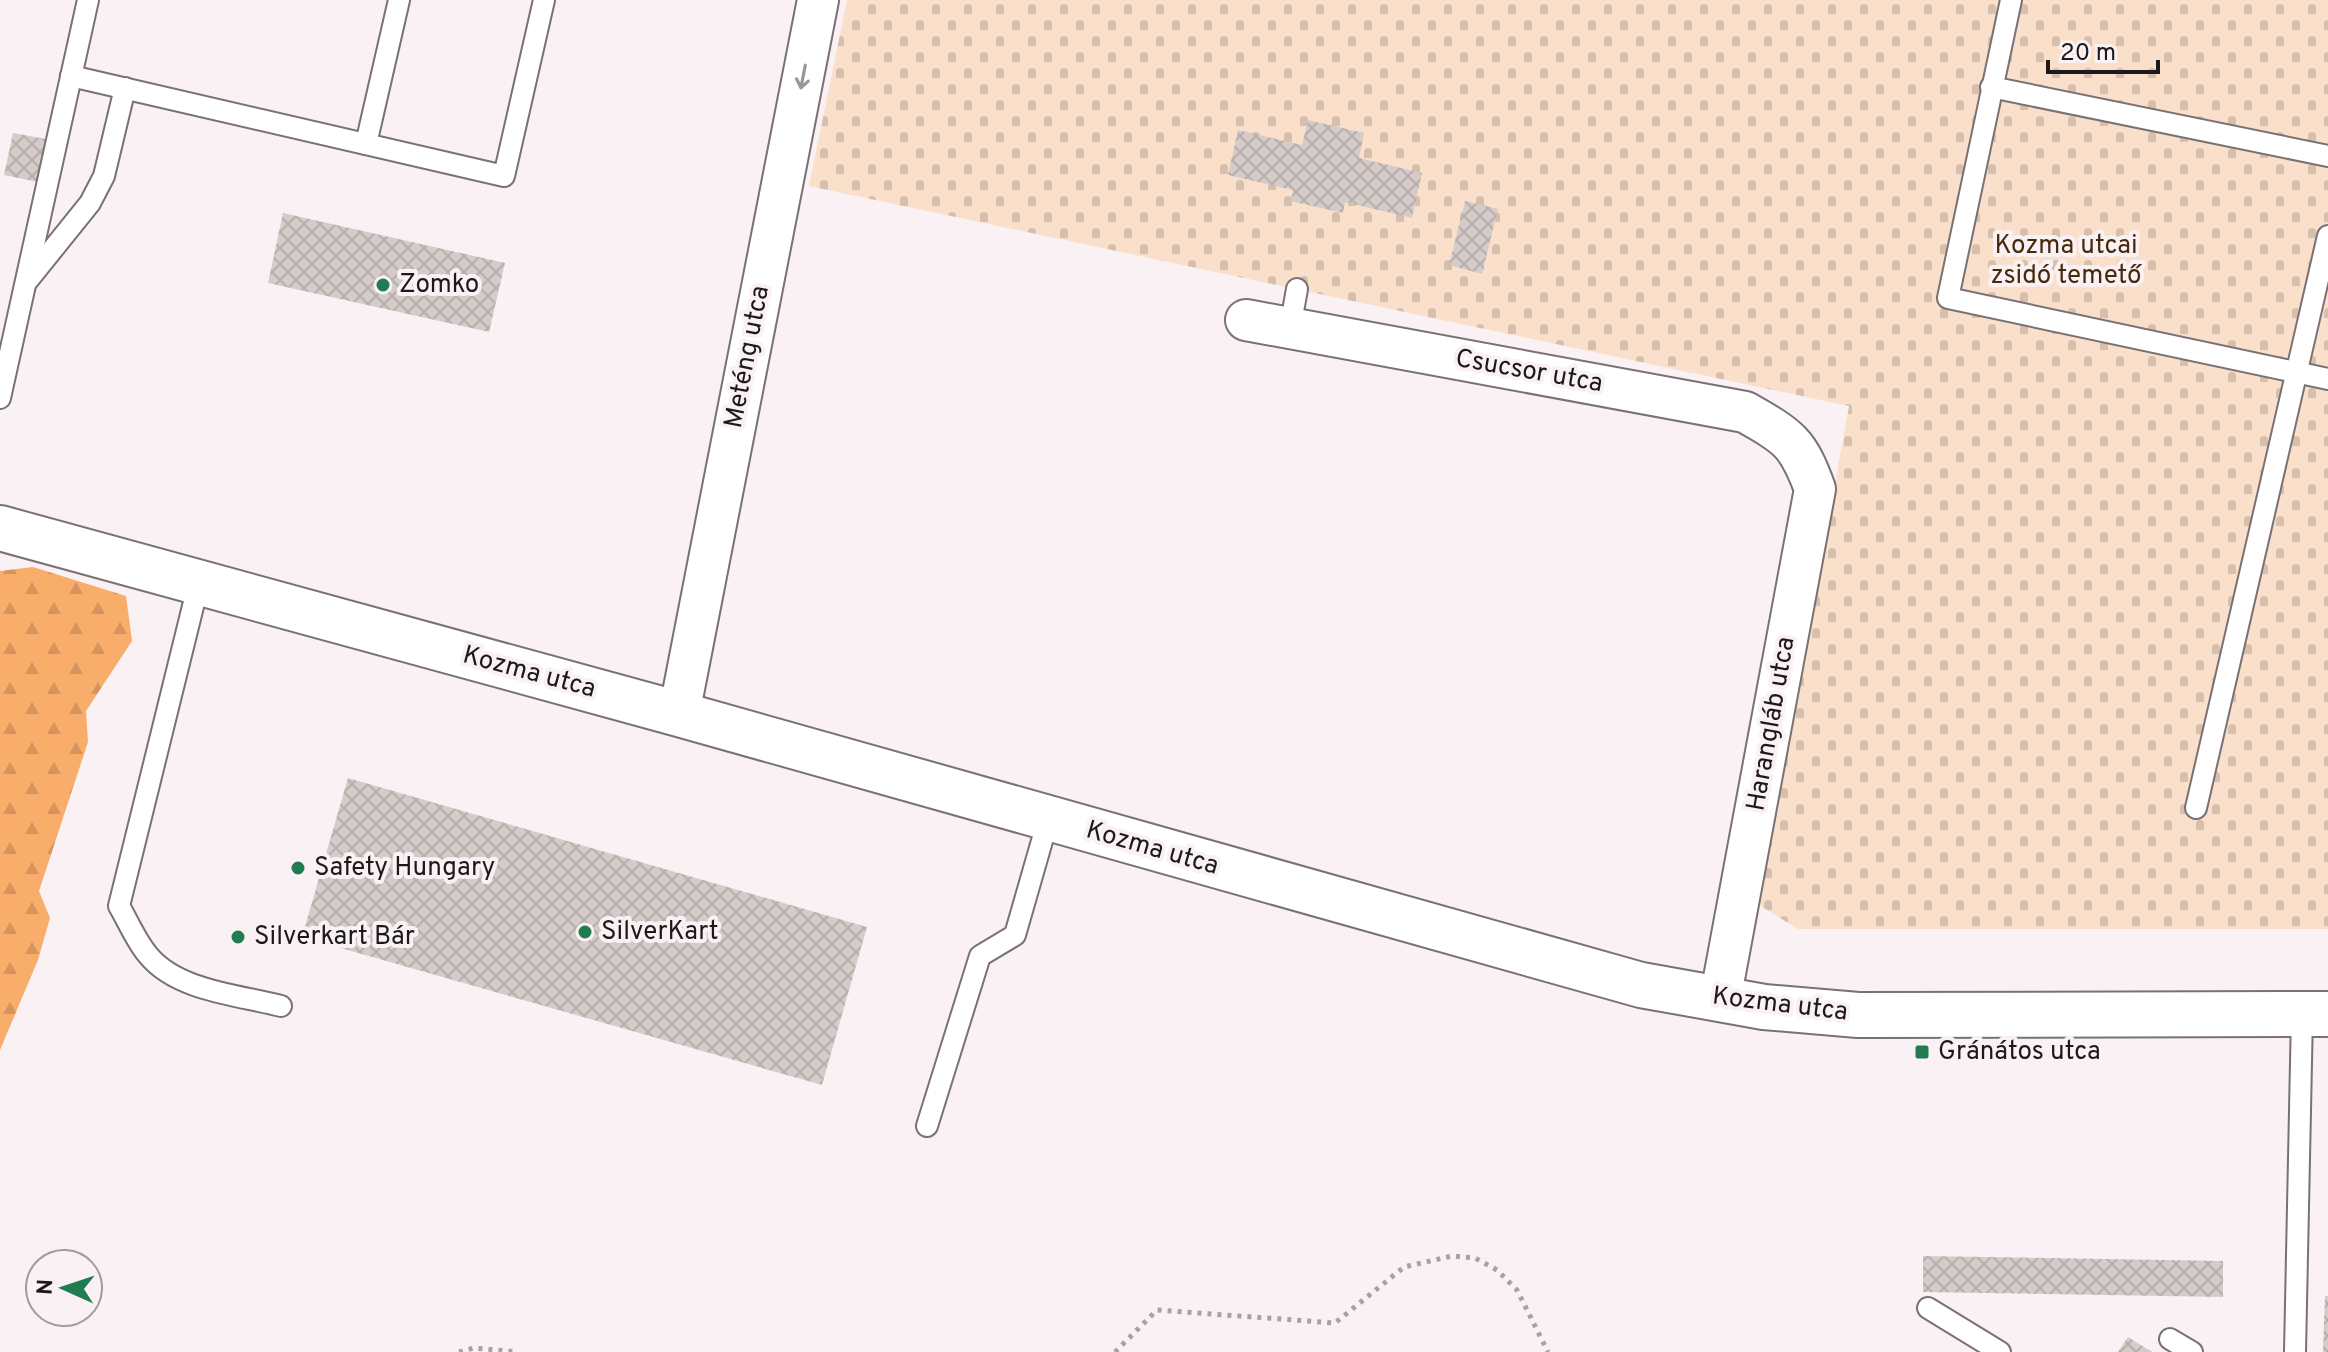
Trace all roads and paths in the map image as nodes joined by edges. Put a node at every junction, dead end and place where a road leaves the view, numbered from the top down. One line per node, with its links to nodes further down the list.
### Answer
1 (88, 0): 6 (lane)
2 (399, 0): 9 (lane)
3 (544, 0): 9 (lane)
4 (818, 0): 22 (street, Meténg utca, one-way to 22)
5 (2011, 0): 7 (lane)
6 (71, 76): 8 (lane); 12 (lane)
7 (1991, 87): 10 (lane); 16 (lane)
8 (125, 88): 9 (lane); 12 (lane)
9 (366, 144)
10 (2328, 156)
11 (2328, 236): 16 (lane)
12 (25, 283): 18 (lane)
13 (1297, 289): 15 (lane)
14 (1246, 320): 15 (street, Csucsor utca)
15 (1290, 328): 19 (street, Csucsor utca)
16 (2295, 372): 17 (lane); 23 (lane)
17 (2328, 379)
18 (0, 398)
19 (1801, 451): 25 (street, Harangláb utca)
20 (0, 528): 21 (street, Kozma utca)
21 (199, 582): 22 (street, Kozma utca); 26 (lane)
22 (679, 714): 24 (street, Kozma utca)
23 (2196, 808)
24 (1048, 820): 25 (street, Kozma utca); 28 (lane)
25 (1720, 1000): 27 (street, Kozma utca)
26 (281, 1006)
27 (2315, 1014): 37 (lane)
28 (927, 1126)
29 (1928, 1308): 35 (lane)
30 (2170, 1339): 36 (lane)
31 (459, 1352): 32 (path)
32 (518, 1352)
33 (1115, 1352): 34 (path)
34 (1548, 1352)
35 (2000, 1352)
36 (2192, 1352)
37 (2295, 1352)

